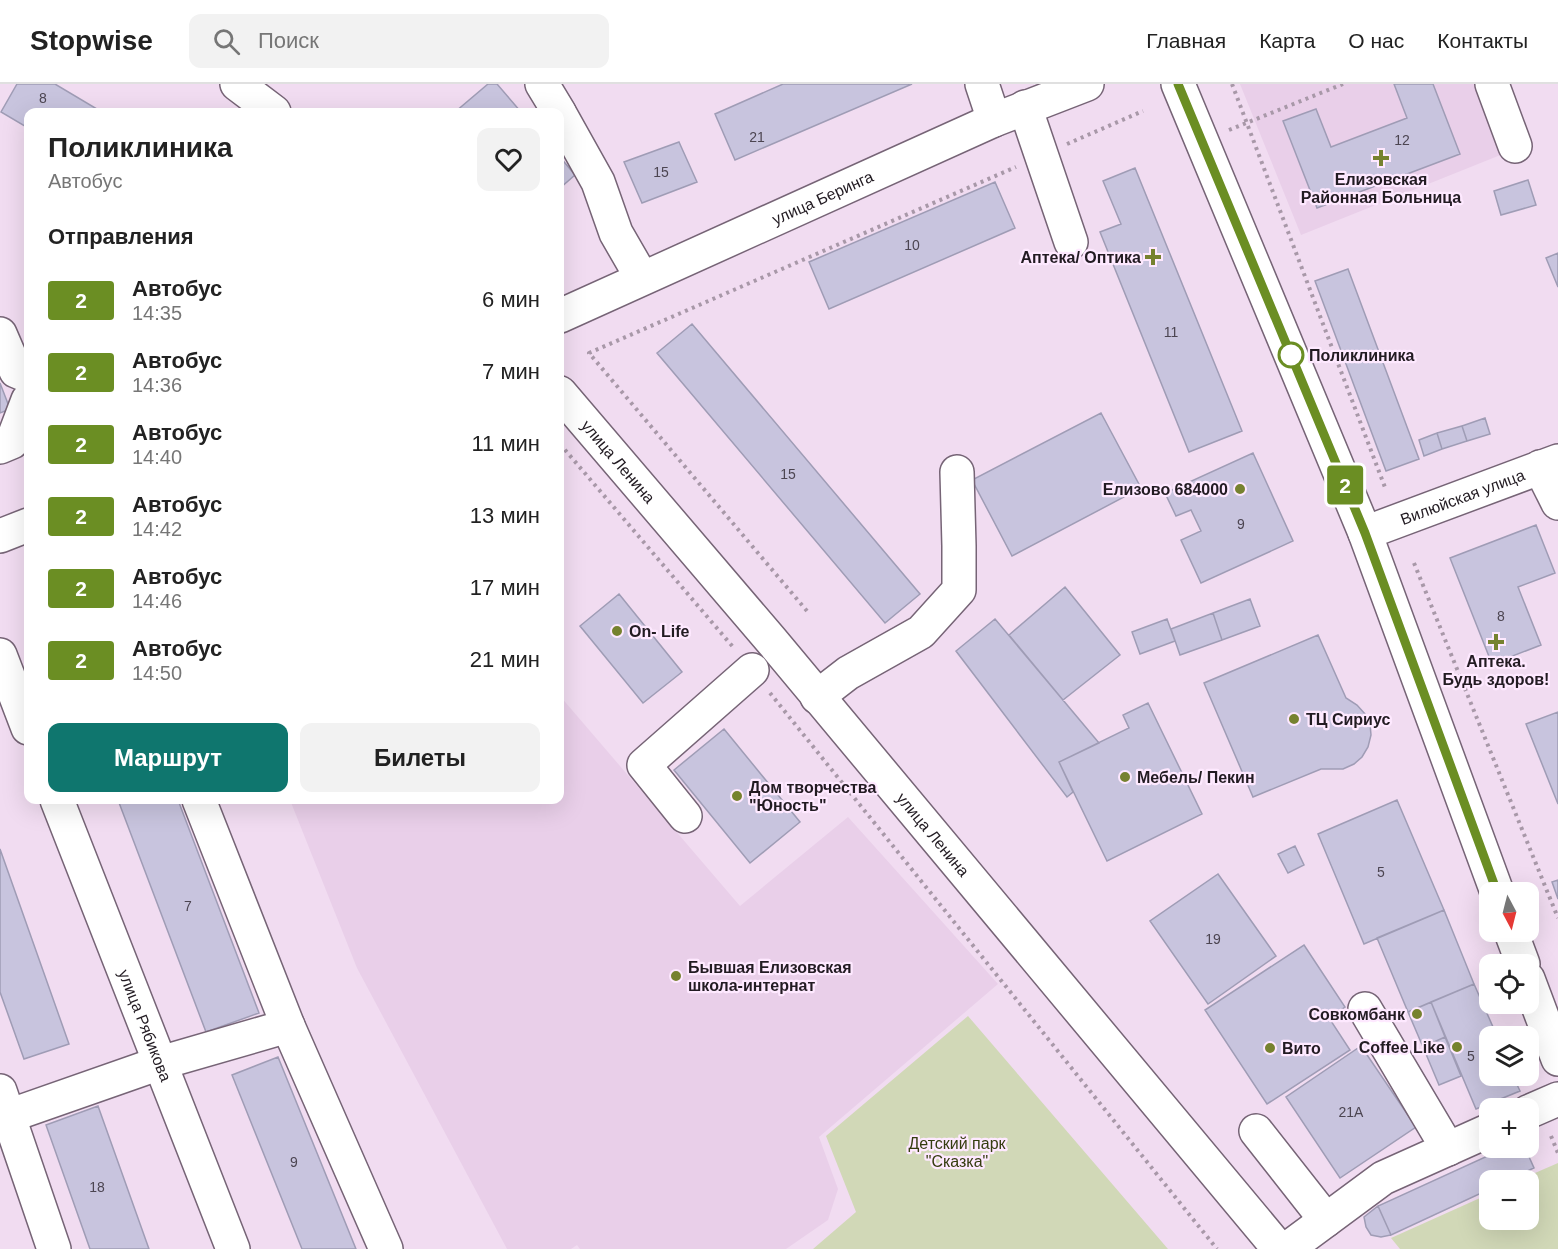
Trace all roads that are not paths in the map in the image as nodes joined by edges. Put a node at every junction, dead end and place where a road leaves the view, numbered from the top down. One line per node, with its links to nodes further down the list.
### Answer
1 (237, 84): 8 (main road)
2 (542, 84): 9 (main road)
3 (982, 84): 10 (main road)
4 (1087, 84): 7 (main road, улица Беринга)
5 (1178, 84): 25 (main road)
6 (1492, 84): 12 (main road)
7 (1025, 107): 10 (main road, улица Беринга); 13 (main road)
8 (269, 108)
9 (556, 108)
10 (994, 120): 14 (main road, улица Беринга)
11 (564, 122): 14 (main road)
12 (1515, 146)
13 (1071, 242)
14 (642, 278): 15 (main road, улица Беринга)
15 (564, 313)
16 (0, 334): 17 (main road)
17 (24, 374)
18 (564, 398): 30 (main road, улица Ленина)
19 (24, 410): 20 (main road)
20 (0, 447)
21 (1549, 464): 23 (main road); 25 (main road, Вилюйская улица)
22 (957, 472): 30 (main road)
23 (1558, 503)
24 (24, 527): 26 (main road)
25 (1365, 533): 35 (main road)
26 (0, 536)
27 (0, 655): 29 (main road)
28 (752, 670): 34 (main road)
29 (6, 687): 31 (main road)
30 (818, 697): 51 (main road, улица Ленина)
31 (24, 721)
32 (59, 804): 40 (main road, улица Рябикова)
33 (201, 804): 38 (main road)
34 (685, 816)
35 (1493, 882)
36 (1539, 1008): 39 (main road)
37 (1365, 1009): 46 (main road)
38 (288, 1026): 40 (main road); 50 (main road)
39 (1558, 1059)
40 (160, 1063): 43 (main road); 49 (main road, улица Рябикова)
41 (1558, 1099): 42 (main road)
42 (1539, 1107)
43 (3, 1109): 48 (main road)
44 (1256, 1131): 47 (main road)
45 (1479, 1135): 46 (main road)
46 (1448, 1149): 47 (main road)
47 (1326, 1220): 52 (main road)
48 (54, 1249)
49 (233, 1249)
50 (386, 1249)
51 (1279, 1249)
52 (1287, 1249)

